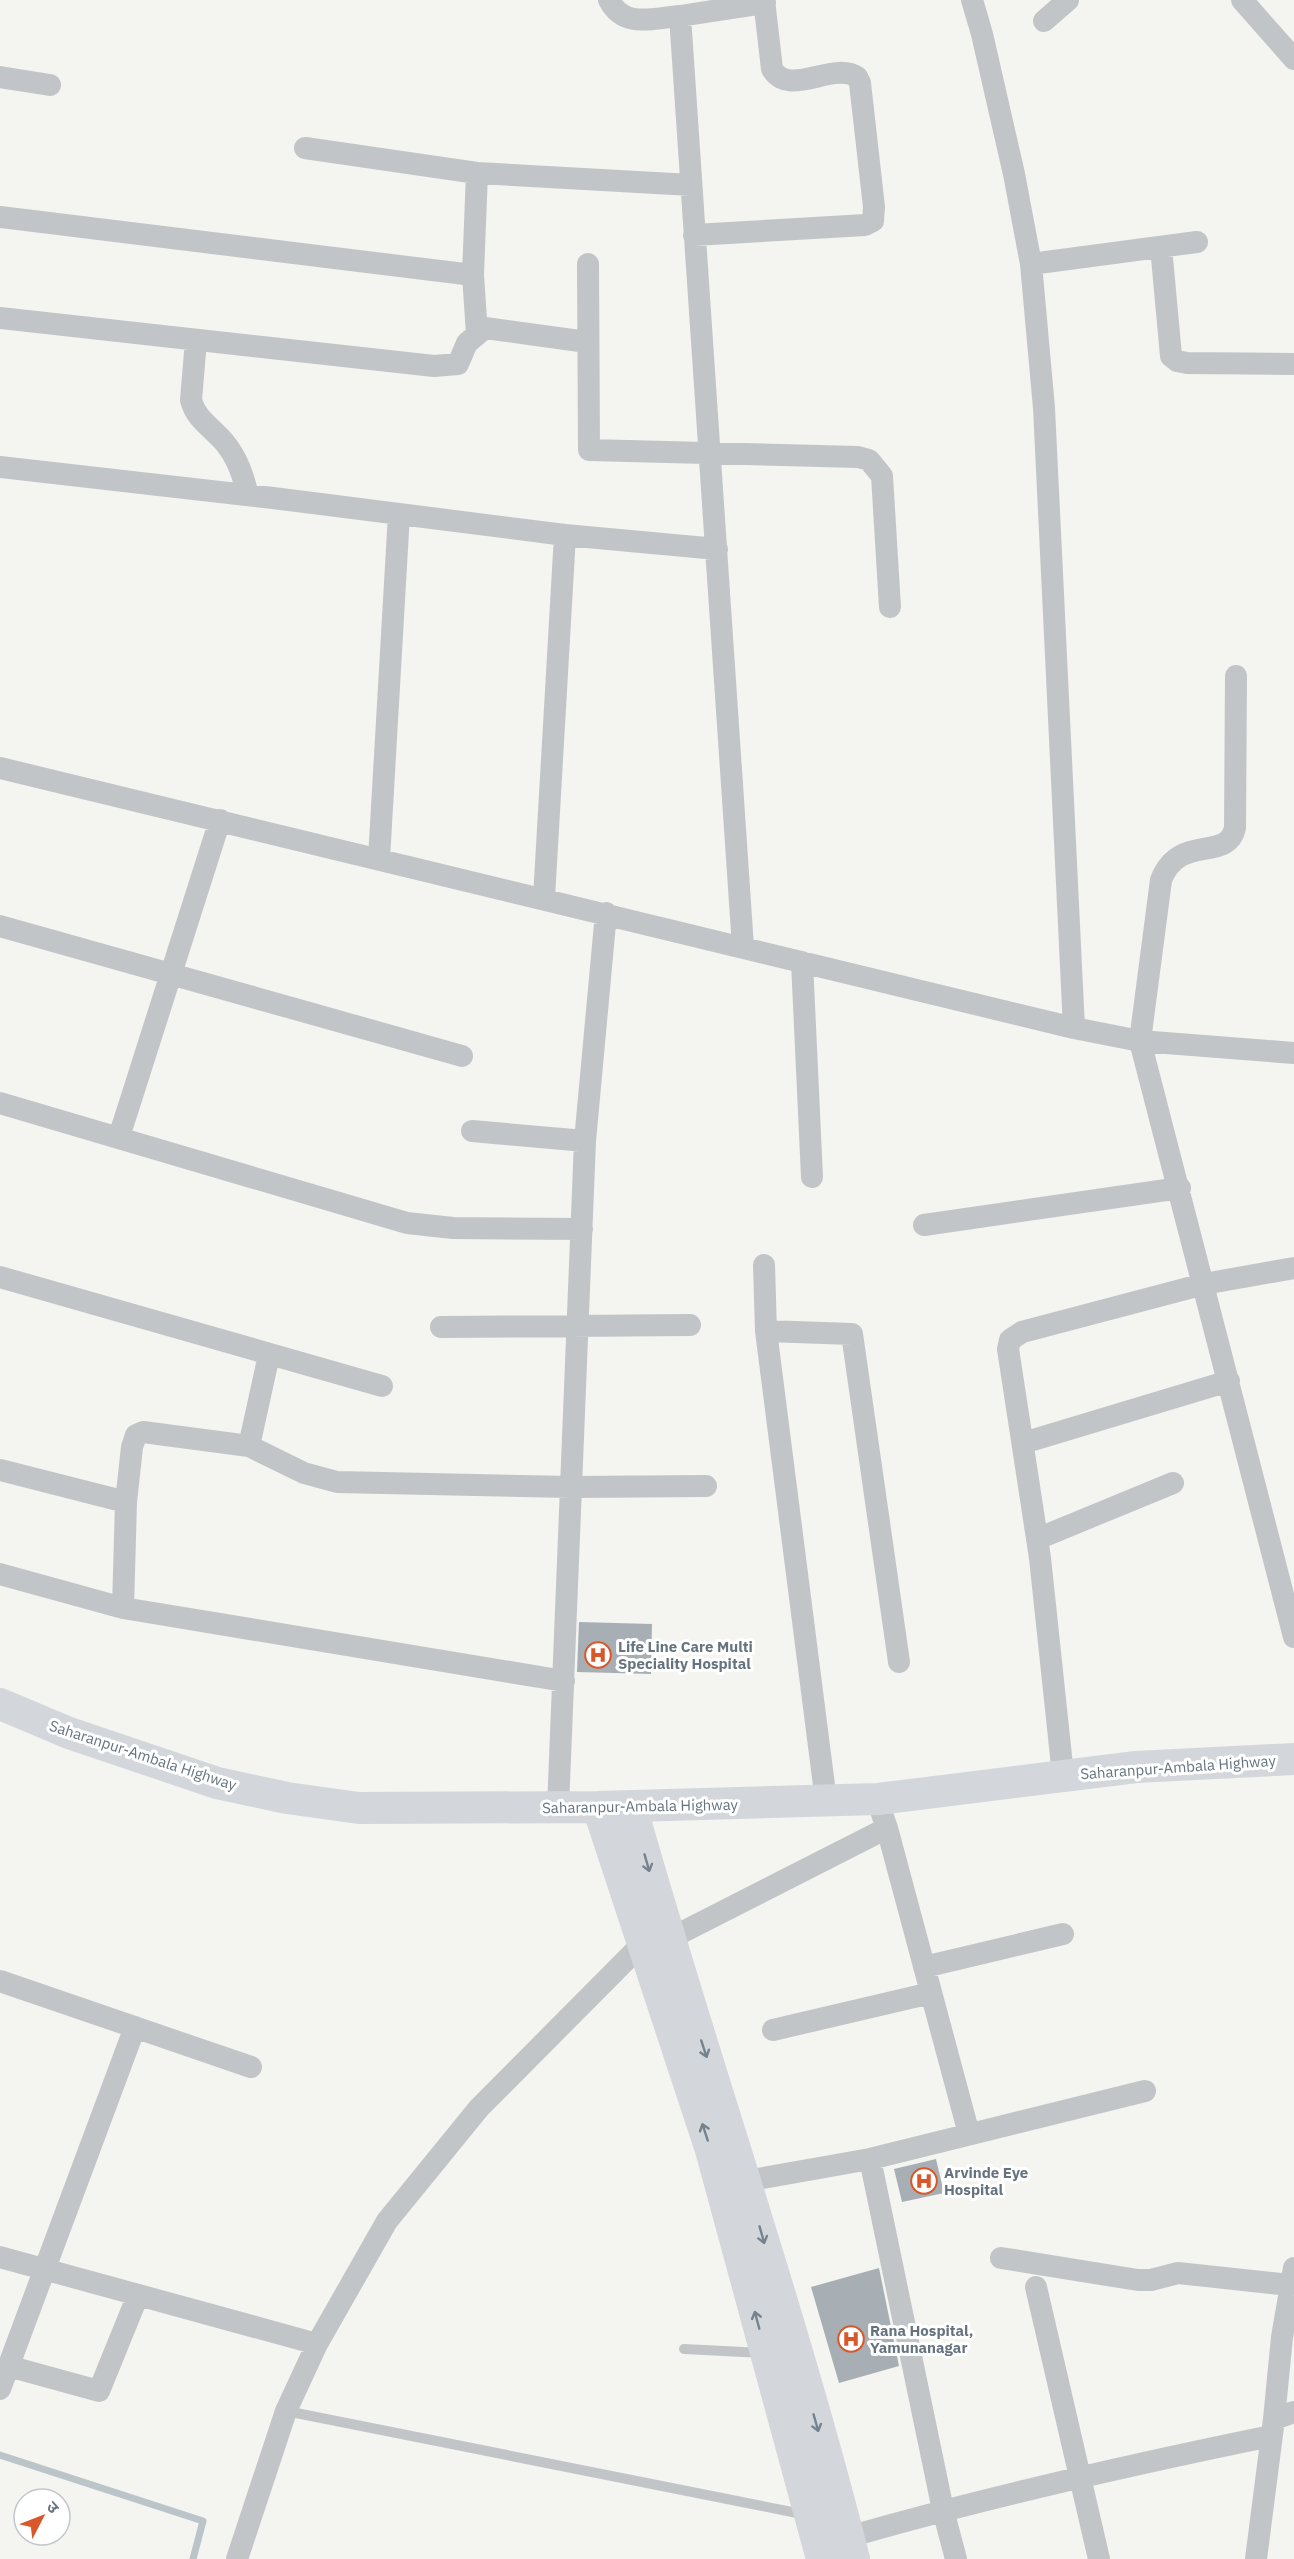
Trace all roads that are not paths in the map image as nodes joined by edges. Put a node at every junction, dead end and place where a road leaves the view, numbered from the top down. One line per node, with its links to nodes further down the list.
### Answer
1 (609, 0): 6 (street)
2 (972, 0): 19 (street)
3 (1068, 0): 7 (street)
4 (1242, 0): 8 (street)
5 (765, 1): 6 (street); 15 (street)
6 (680, 16): 13 (street)
7 (1044, 21)
8 (1294, 59)
9 (0, 77): 10 (street)
10 (50, 85)
11 (305, 148): 12 (street)
12 (477, 173): 13 (street); 20 (street)
13 (691, 185): 15 (street)
14 (0, 217): 20 (street)
15 (694, 235): 26 (street)
16 (1197, 242): 17 (street)
17 (1161, 247): 19 (street); 25 (street)
18 (588, 264): 24 (street)
19 (1031, 264): 43 (street)
20 (473, 275): 22 (street)
21 (0, 318): 23 (street)
22 (477, 334): 23 (street); 24 (street)
23 (196, 340): 28 (street)
24 (588, 342): 26 (street)
25 (1294, 364)
26 (709, 454): 31 (street); 32 (street)
27 (0, 466): 28 (street)
28 (248, 495): 29 (street)
29 (399, 513): 30 (street); 36 (street)
30 (565, 535): 31 (street); 37 (street)
31 (717, 549): 40 (street)
32 (890, 608)
33 (1236, 676): 44 (street)
34 (0, 768): 35 (street)
35 (219, 820): 36 (street); 42 (street)
36 (379, 859): 37 (street)
37 (544, 898): 38 (street)
38 (606, 913): 40 (street); 50 (street)
39 (0, 926): 42 (street)
40 (743, 947): 41 (street)
41 (802, 962): 43 (street); 51 (street)
42 (171, 973): 46 (street); 49 (street)
43 (1074, 1028): 44 (street)
44 (1140, 1041): 45 (street); 52 (street)
45 (1294, 1053)
46 (462, 1056)
47 (0, 1103): 49 (street)
48 (472, 1131): 50 (street)
49 (119, 1137): 54 (street)
50 (585, 1141): 54 (street)
51 (812, 1177)
52 (1180, 1188): 53 (street); 58 (street)
53 (924, 1225)
54 (582, 1229): 60 (street)
55 (764, 1265): 62 (street)
56 (1294, 1268): 58 (street)
57 (0, 1277): 63 (street)
58 (1204, 1284): 64 (street); 66 (street)
59 (690, 1325): 60 (street)
60 (578, 1326): 61 (street); 71 (street)
61 (441, 1327)
62 (766, 1331): 77 (street); 82 (street)
63 (268, 1355): 65 (street); 67 (street)
64 (1229, 1381): 66 (street); 76 (street)
65 (382, 1386)
66 (1023, 1443): 73 (street)
67 (249, 1446): 71 (street); 72 (street)
68 (0, 1470): 72 (street)
69 (1173, 1483): 73 (street)
70 (706, 1486): 71 (street)
71 (572, 1487): 78 (street)
72 (126, 1502): 75 (street)
73 (1037, 1539): 81 (street)
74 (0, 1574): 75 (street)
75 (123, 1608): 78 (street)
76 (1294, 1637)
77 (899, 1662)
78 (564, 1681): 85 (street)
79 (0, 1704): 85 (main road, Saharanpur-Ambala Highway)
80 (1294, 1760): 81 (main road, Saharanpur-Ambala Highway)
81 (1063, 1775): 86 (main road, Saharanpur-Ambala Highway)
82 (826, 1801): 83 (main road, Saharanpur-Ambala Highway); 86 (main road, Saharanpur-Ambala Highway)
83 (632, 1806): 84 (main road, Saharanpur-Ambala Highway); 88 (main road, one-way to 88)
84 (598, 1807): 85 (main road, Saharanpur-Ambala Highway); 88 (main road)
85 (558, 1808)
86 (882, 1813): 88 (street); 89 (street)
87 (1063, 1934): 89 (street)
88 (656, 1941): 98 (main road, one-way to 98); 105 (street); 107 (main road, one-way to 88)
89 (924, 1967): 91 (street)
90 (0, 1981): 92 (street)
91 (932, 1993): 93 (street); 96 (street)
92 (135, 2027): 94 (street); 101 (street)
93 (773, 2030)
94 (251, 2067)
95 (1145, 2091): 96 (street)
96 (969, 2134): 97 (street)
97 (870, 2159): 98 (street); 113 (street)
98 (746, 2181): 115 (main road, one-way to 115)
99 (0, 2258): 101 (street)
100 (1001, 2258): 102 (street)
101 (45, 2270): 104 (street); 108 (street)
102 (1292, 2277): 111 (street)
103 (1036, 2287): 112 (street)
104 (138, 2295): 105 (street); 108 (street)
105 (317, 2344): 110 (street)
106 (684, 2349): 107 (lane)
107 (766, 2353): 114 (main road)
108 (8, 2366): 109 (street)
109 (0, 2389)
110 (286, 2411): 114 (lane); 116 (street)
111 (1280, 2422): 112 (street); 120 (street)
112 (1078, 2477): 113 (street); 119 (street)
113 (943, 2510): 115 (street); 118 (street)
114 (810, 2516): 117 (main road)
115 (851, 2548)
116 (237, 2559)
117 (822, 2559)
118 (956, 2559)
119 (1099, 2559)
120 (1256, 2559)

